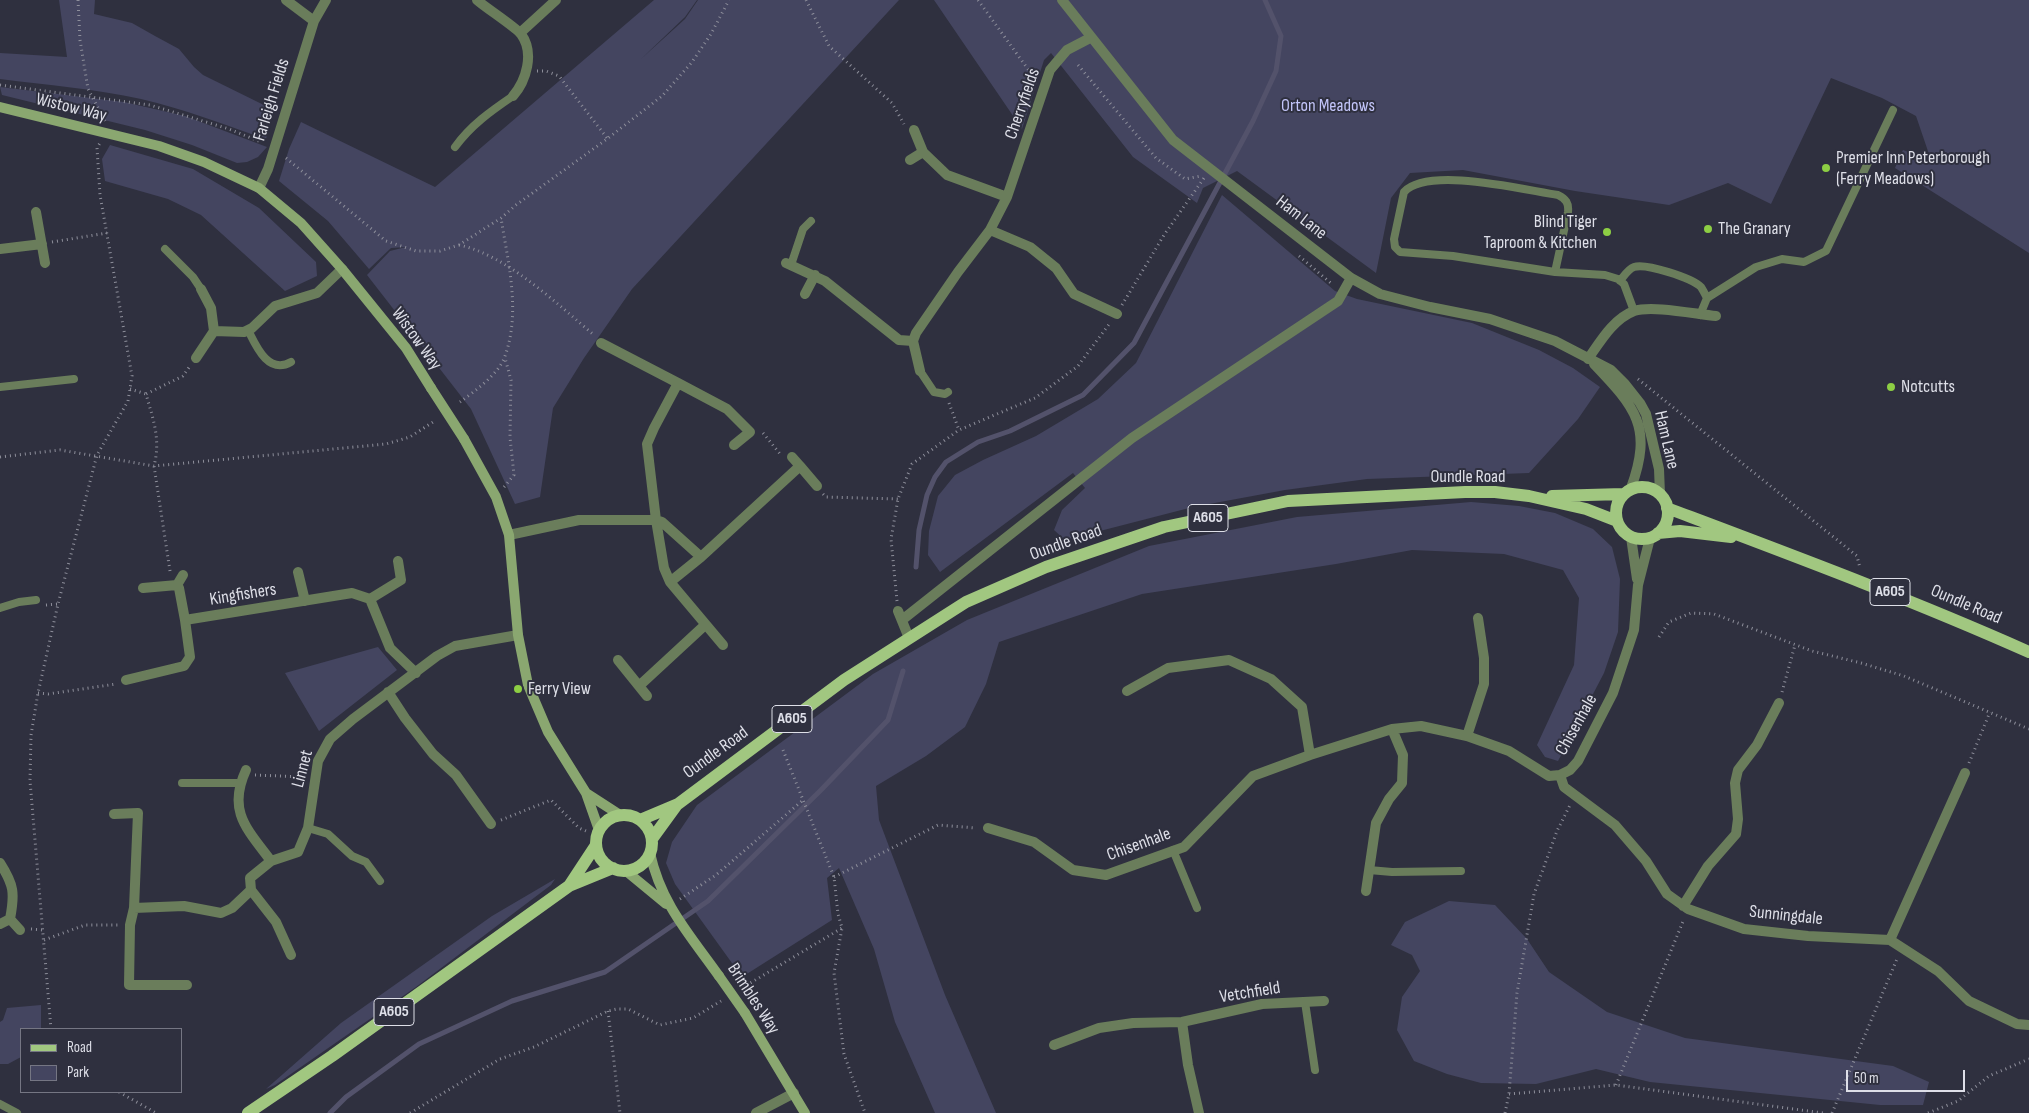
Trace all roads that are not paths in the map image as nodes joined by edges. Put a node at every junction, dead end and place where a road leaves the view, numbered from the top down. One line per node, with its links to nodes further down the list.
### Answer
1 (286, 0): 6 (street)
2 (326, 0): 6 (street, Farleigh Fields)
3 (476, 0): 7 (street)
4 (556, 0): 7 (street)
5 (1062, 0): 8 (street, Ham Lane)
6 (314, 21): 16 (street, Farleigh Fields)
7 (520, 34): 9 (street)
8 (1090, 38): 17 (street, Cherryfields); 29 (street, Ham Lane)
9 (513, 96): 13 (lane)
10 (0, 107): 16 (street, Wistow Way)
11 (1893, 110): 33 (lane)
12 (914, 130): 14 (street)
13 (455, 147)
14 (923, 152): 15 (street); 17 (street)
15 (910, 160)
16 (259, 188): 26 (street, Wistow Way)
17 (1007, 197): 20 (street, Cherryfields)
18 (36, 212): 21 (street)
19 (811, 221): 25 (lane)
20 (990, 230): 35 (street); 40 (street, Cherryfields)
21 (42, 244): 22 (street); 24 (street)
22 (0, 249)
23 (165, 249): 31 (lane)
24 (45, 263)
25 (789, 264): 28 (street)
26 (342, 270): 38 (street); 61 (street, Wistow Way, bridge)
27 (1555, 272): 27 (lane); 30 (lane)
28 (814, 275): 32 (street); 40 (street)
29 (1351, 278): 43 (street, Ham Lane); 80 (street)
30 (1620, 281): 33 (lane); 34 (lane)
31 (201, 289): 39 (street)
32 (804, 294)
33 (1707, 298): 36 (lane)
34 (1634, 311): 36 (street); 43 (street)
35 (1117, 314)
36 (1700, 315): 37 (street)
37 (1716, 316)
38 (248, 330): 39 (street); 44 (lane)
39 (214, 331): 42 (street)
40 (913, 341): 45 (street)
41 (601, 343): 47 (street)
42 (196, 358)
43 (1588, 359): 54 (street, Ham Lane); 55 (street, Ham Lane)
44 (291, 362)
45 (920, 371): 49 (lane)
46 (74, 379): 48 (lane)
47 (678, 383): 50 (street); 58 (street)
48 (0, 387)
49 (948, 392)
50 (734, 445)
51 (792, 457): 52 (street)
52 (800, 466): 53 (street); 64 (street)
53 (817, 486)
54 (1627, 491): 55 (main road); 56 (main road, Oundle Road); 59 (main road)
55 (1660, 494): 57 (main road)
56 (1529, 496): 59 (main road, Oundle Road); 80 (main road, Oundle Road / A605)
57 (1667, 508): 60 (main road); 63 (main road, Oundle Road)
58 (656, 520): 61 (street); 64 (street); 68 (street)
59 (1617, 521): 62 (main road)
60 (1654, 535): 62 (main road); 63 (main road, Oundle Road); 70 (street, Chisenhale)
61 (509, 536): 79 (street, Wistow Way)
62 (1631, 536): 70 (street, Chisenhale)
63 (1749, 540): 82 (main road, Oundle Road / A605)
64 (701, 558): 68 (street)
65 (398, 562): 72 (street)
66 (298, 572): 74 (street, Kingfishers)
67 (183, 575): 69 (street)
68 (670, 582): 78 (street)
69 (175, 585): 71 (street); 77 (street)
70 (1638, 585): 95 (street, Chisenhale)
71 (143, 588)
72 (370, 599): 74 (street, Kingfishers); 84 (street)
73 (36, 600): 75 (lane)
74 (305, 601): 77 (street, Kingfishers)
75 (0, 608)
76 (1478, 618): 92 (street)
77 (186, 620): 85 (street)
78 (706, 625): 81 (street); 86 (street)
79 (518, 635): 84 (street, Linnet); 98 (street, Wistow Way)
80 (909, 638): 99 (main road, Oundle Road / A605)
81 (723, 645)
82 (2029, 652)
83 (618, 660): 86 (street)
84 (416, 673): 88 (street, Linnet)
85 (126, 680)
86 (638, 686): 89 (street)
87 (1127, 691): 93 (street)
88 (388, 692): 103 (street); 104 (street, Linnet)
89 (647, 696)
90 (1778, 703): 120 (street)
91 (1392, 729): 92 (street, Chisenhale); 93 (street, Chisenhale); 113 (street)
92 (1467, 736): 95 (street, Chisenhale)
93 (1310, 755): 108 (street, Chisenhale)
94 (1965, 772): 126 (street)
95 (1560, 775): 120 (street, Sunningdale)
96 (243, 776): 97 (lane); 110 (street)
97 (182, 783)
98 (586, 793): 101 (street, Wistow Way); 106 (street, Wistow Way)
99 (678, 804): 102 (main road, Oundle Road / A605); 107 (main road, Oundle Road / A605)
100 (114, 814): 121 (street)
101 (620, 815): 102 (main road); 106 (main road)
102 (640, 820): 107 (main road)
103 (491, 824)
104 (308, 828): 110 (street, Linnet); 115 (lane)
105 (988, 828): 108 (street, Chisenhale)
106 (598, 837): 112 (main road); 116 (main road, A605)
107 (652, 839): 109 (main road)
108 (1173, 850): 122 (lane)
109 (650, 853): 112 (main road); 119 (street, Brimbles Way)
110 (271, 861): 117 (street, Linnet)
111 (0, 863): 123 (street)
112 (620, 870): 116 (main road, A605); 119 (street, Brimbles Way)
113 (1369, 870): 114 (lane); 118 (street)
114 (1461, 871)
115 (380, 881)
116 (569, 886): 138 (main road, A605)
117 (250, 890): 121 (street, Linnet); 127 (street)
118 (1366, 891)
119 (669, 907): 135 (street, Brimbles Way, bridge)
120 (1686, 907): 126 (street, Sunningdale)
121 (134, 908): 128 (street)
122 (1197, 908)
123 (10, 919): 124 (street); 125 (street)
124 (0, 924)
125 (20, 930)
126 (1890, 940): 132 (street)
127 (291, 955)
128 (187, 985)
129 (1324, 1001): 130 (street, Vetchfield)
130 (1305, 1002): 131 (street, Vetchfield); 134 (lane)
131 (1182, 1022): 133 (street, Vetchfield); 141 (street)
132 (2029, 1025)
133 (1054, 1045)
134 (1316, 1070)
135 (794, 1093): 139 (street); 140 (street, Brimbles Way)
136 (0, 1104): 137 (lane)
137 (17, 1113)
138 (248, 1113)
139 (756, 1113)
140 (805, 1113)
141 (1199, 1113)

